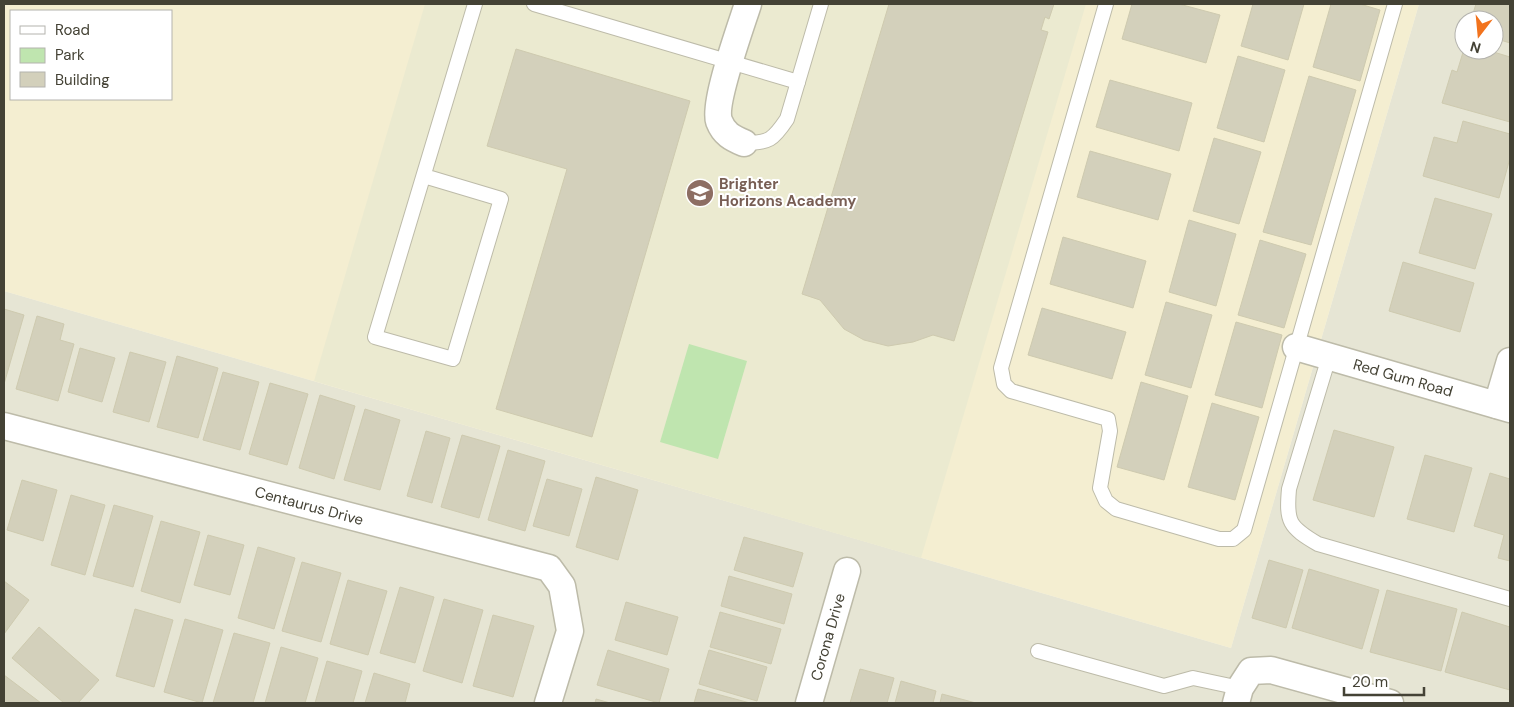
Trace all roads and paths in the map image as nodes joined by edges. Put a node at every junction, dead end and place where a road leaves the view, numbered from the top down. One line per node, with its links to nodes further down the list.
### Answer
1 (475, 4): 10 (lane)
2 (534, 4): 7 (lane)
3 (748, 4): 7 (street)
4 (821, 4): 8 (lane)
5 (1106, 4): 11 (lane)
6 (1395, 4): 11 (lane)
7 (731, 61): 8 (lane); 9 (street)
8 (798, 82): 9 (lane)
9 (744, 143)
10 (424, 176): 10 (lane)
11 (1296, 347): 12 (street, Red Gum Road)
12 (1328, 357): 14 (street, Red Gum Road); 17 (lane)
13 (1510, 361): 14 (street)
14 (1504, 407)
15 (8, 432): 20 (street, Centaurus Drive)
16 (847, 571): 21 (street, Corona Drive)
17 (1510, 599)
18 (1038, 652): 19 (lane)
19 (1238, 696): 22 (street)
20 (548, 703)
21 (809, 703)
22 (1390, 703)

